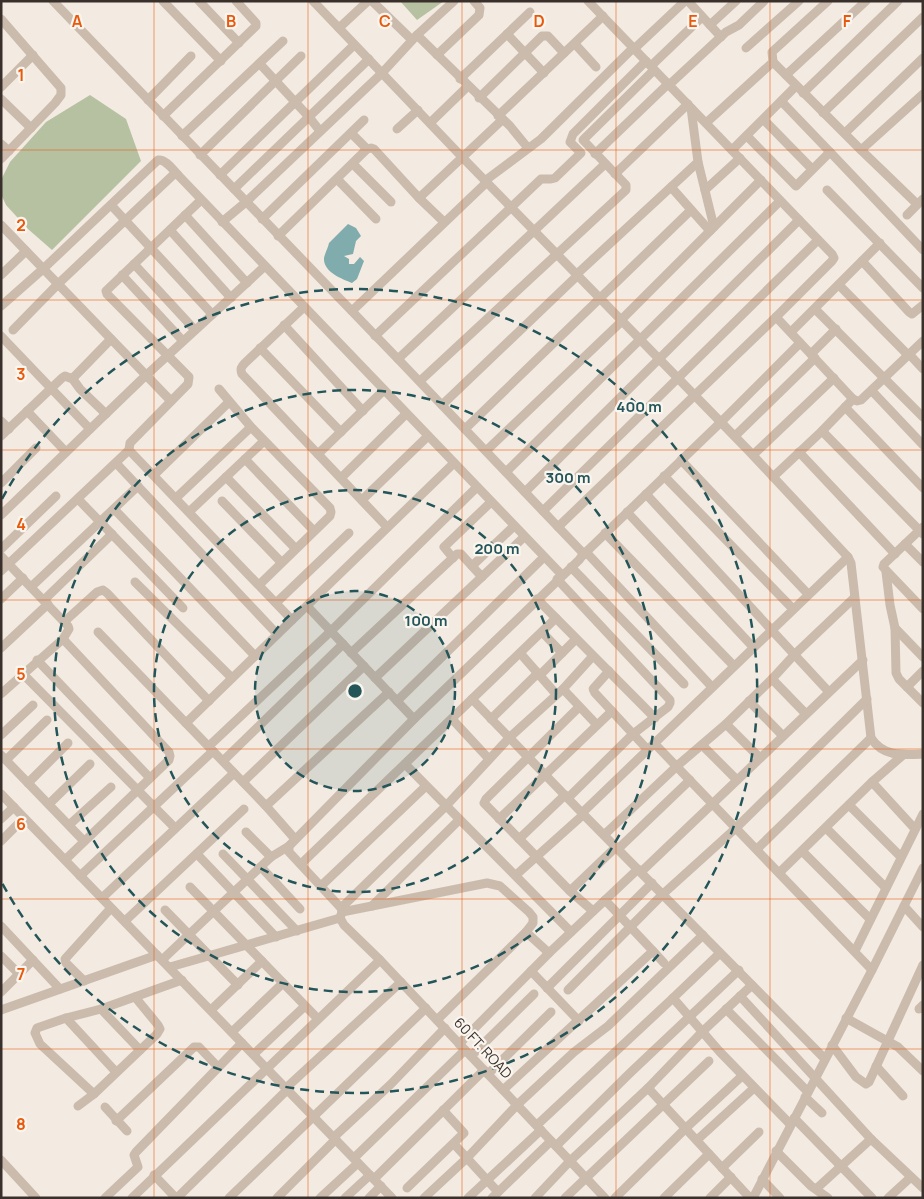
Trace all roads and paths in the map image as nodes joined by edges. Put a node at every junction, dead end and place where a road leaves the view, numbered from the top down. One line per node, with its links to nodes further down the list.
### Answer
1 (52, 1): 61 (street)
2 (163, 1): 44 (street)
3 (200, 1): 31 (street)
4 (236, 1): 31 (street)
5 (313, 1): 26 (street)
6 (368, 1): 26 (street)
7 (372, 1): 29 (street)
8 (454, 1): 29 (street)
9 (474, 1): 39 (street)
10 (588, 1): 21 (street)
11 (686, 1): 23 (street); 34 (street)
12 (722, 1): 19 (street)
13 (736, 1): 19 (street)
14 (764, 1): 28 (street)
15 (799, 1): 35 (street)
16 (828, 1): 45 (street)
17 (866, 1): 51 (street)
18 (898, 1): 57 (street)
19 (728, 9): 25 (street)
20 (530, 12): 27 (street)
21 (603, 16): 32 (street); 34 (street)
22 (923, 16): 66 (street)
23 (702, 17): 25 (street); 47 (street)
24 (1, 19): 38 (street)
25 (710, 25): 28 (street)
26 (339, 28): 33 (street)
27 (507, 34): 36 (street); 52 (street)
28 (721, 37): 54 (street)
29 (414, 38): 39 (street); 49 (street)
30 (283, 41): 46 (street)
31 (239, 43): 44 (street)
32 (575, 44): 37 (street); 48 (street)
33 (354, 45): 43 (street); 62 (street)
34 (634, 48): 47 (street); 83 (street)
35 (746, 48)
36 (525, 53): 37 (street); 50 (street); 59 (street)
37 (564, 53): 50 (street)
38 (33, 55): 56 (street); 74 (street)
39 (437, 55): 52 (street)
40 (191, 56): 61 (street)
41 (301, 56): 53 (street)
42 (923, 58): 78 (street)
43 (369, 59): 49 (street); 68 (street)
44 (221, 61): 67 (street)
45 (772, 62): 51 (street); 73 (street)
46 (260, 64): 53 (street); 79 (street)
47 (650, 65): 54 (street); 82 (street); 89 (street)
48 (596, 67)
49 (382, 73): 65 (street); 76 (street)
50 (544, 73): 69 (street)
51 (786, 75): 57 (street)
52 (460, 79): 55 (street)
53 (275, 81): 62 (street); 91 (street)
54 (669, 84): 64 (street); 90 (street)
55 (468, 86): 59 (street); 72 (street)
56 (1, 87)
57 (799, 89): 63 (street); 66 (street)
58 (923, 94): 86 (street)
59 (480, 98): 69 (street)
60 (1, 99): 74 (street)
61 (148, 100): 67 (street)
62 (296, 102): 68 (street); 100 (street)
63 (782, 102): 71 (street); 88 (street)
64 (689, 106): 73 (street); 95 (street); 99 (street)
65 (418, 110): 72 (street); 75 (street)
66 (823, 113): 78 (street)
67 (163, 116): 79 (street)
68 (309, 117): 76 (street); 106 (street)
69 (500, 118): 83 (street); 92 (street)
70 (364, 120): 77 (street)
71 (764, 120): 80 (street); 98 (street)
72 (430, 123): 92 (street)
73 (706, 123): 85 (street)
74 (31, 128): 87 (street)
75 (397, 130)
76 (320, 131): 113 (street)
77 (351, 133): 84 (street); 120 (street)
78 (845, 133): 86 (street)
79 (182, 136): 91 (street)
80 (748, 136): 85 (street); 98 (street)
81 (1, 144): 87 (street)
82 (588, 146): 89 (street); 90 (street)
83 (528, 148): 104 (street)
84 (367, 150): 96 (street); 109 (street)
85 (732, 150): 93 (street)
86 (861, 150): 111 (street)
87 (9, 151): 94 (street)
88 (830, 152): 98 (street); 134 (street)
89 (580, 153): 116 (street)
90 (595, 154): 97 (street)
91 (200, 155): 100 (street)
92 (462, 157): 104 (street); 109 (street)
93 (740, 158): 103 (street); 107 (street)
94 (1, 159)
95 (698, 162): 105 (street); 107 (street)
96 (353, 164): 102 (street); 114 (street)
97 (605, 164): 99 (street); 129 (street)
98 (812, 169)
99 (615, 174): 136 (street)
100 (220, 175): 106 (street)
101 (178, 176): 110 (street); 115 (street); 122 (street)
102 (337, 179): 121 (street); 130 (street)
103 (761, 180): 112 (street); 127 (street)
104 (487, 181): 116 (street); 125 (street)
105 (671, 187): 117 (street); 143 (street)
106 (234, 189): 113 (street)
107 (705, 190): 127 (street)
108 (827, 190): 132 (street)
109 (419, 198): 125 (street)
110 (201, 200): 119 (street); 124 (street)
111 (921, 200): 118 (street)
112 (780, 201): 123 (street); 166 (street)
113 (246, 202): 120 (street); 124 (street)
114 (391, 202)
115 (111, 204): 122 (street); 140 (street)
116 (511, 206): 129 (street); 164 (street)
117 (691, 210): 127 (street); 148 (street)
118 (907, 214)
119 (185, 216): 128 (street); 144 (street)
120 (262, 219): 130 (street)
121 (376, 219)
122 (125, 220): 133 (street); 145 (street)
123 (799, 220): 131 (street); 175 (street)
124 (222, 222): 139 (street)
125 (444, 222): 154 (street)
126 (1, 225): 135 (street)
127 (712, 229): 157 (street)
128 (170, 230): 133 (street); 149 (street)
129 (534, 230): 136 (street); 174 (street)
130 (278, 236): 154 (street)
131 (818, 240): 156 (street); 179 (street)
132 (880, 243): 137 (street); 147 (street)
133 (151, 247): 138 (street); 155 (street)
134 (923, 250)
135 (26, 251): 140 (street); 141 (street)
136 (558, 254): 143 (street); 182 (street)
137 (862, 262): 146 (street); 150 (street)
138 (134, 264): 142 (street); 161 (street)
139 (265, 266): 144 (street); 152 (street)
140 (43, 269): 145 (street); 151 (street)
141 (1, 275)
142 (122, 275): 167 (street); 171 (street)
143 (578, 275): 148 (street); 191 (street)
144 (247, 283): 149 (street)
145 (58, 284): 160 (street); 165 (street)
146 (839, 285): 153 (street); 172 (street)
147 (923, 288)
148 (600, 297): 157 (street); 203 (street)
149 (231, 298): 155 (street)
150 (923, 305)
151 (1, 306)
152 (304, 307): 158 (street); 185 (street)
153 (815, 308): 159 (street); 162 (street)
154 (352, 311): 164 (street)
155 (212, 314): 161 (street)
156 (776, 317): 162 (street); 187 (street)
157 (622, 320): 166 (street); 213 (street)
158 (284, 325): 170 (street); 194 (street)
159 (836, 329): 173 (street); 181 (street)
160 (13, 330)
161 (195, 330): 167 (street)
162 (791, 332): 169 (street)
163 (1, 336): 183 (street)
164 (375, 336): 174 (street)
165 (112, 339): 177 (street); 178 (street)
166 (641, 340): 175 (street); 222 (street)
167 (183, 341): 171 (street)
168 (923, 341): 172 (street)
169 (800, 343): 173 (street); 199 (street)
170 (260, 348): 205 (street); 216 (street)
171 (167, 355): 177 (street); 189 (street)
172 (908, 355): 176 (street); 181 (street)
173 (813, 356): 180 (street); 208 (street)
174 (398, 359): 182 (street)
175 (660, 360): 179 (street); 232 (street)
176 (923, 369)
177 (146, 375): 189 (street); 195 (street)
178 (72, 378): 183 (street); 195 (street)
179 (679, 378): 187 (street); 241 (street)
180 (834, 378): 188 (street); 217 (street)
181 (885, 379): 186 (street); 197 (street)
182 (420, 382): 191 (street)
183 (51, 388): 193 (street); 202 (street)
184 (219, 389): 190 (street)
185 (384, 390): 194 (street); 196 (street)
186 (872, 391): 188 (street); 210 (street)
187 (695, 396): 199 (street); 248 (street)
188 (853, 399): 192 (street)
189 (170, 401): 212 (street)
190 (229, 402): 200 (street); 223 (street)
191 (442, 405): 203 (street)
192 (845, 407): 204 (street); 231 (street)
193 (27, 411): 201 (street); 214 (street)
194 (363, 411): 205 (street)
195 (106, 414): 202 (street)
196 (406, 414): 207 (street); 227 (street)
197 (923, 417)
198 (1, 421): 201 (street)
199 (721, 422): 208 (street); 219 (street)
200 (251, 427): 209 (street); 235 (street)
201 (9, 429): 206 (street)
202 (90, 429): 214 (street)
203 (465, 429): 213 (street)
204 (822, 431): 215 (street); 250 (street)
205 (341, 432): 216 (street)
206 (1, 436)
207 (428, 436): 221 (street); 237 (street)
208 (734, 436): 217 (street)
209 (264, 441): 218 (street); 249 (street)
210 (923, 444)
211 (36, 448): 228 (street)
212 (129, 450): 220 (street); 223 (street)
213 (486, 451): 222 (street)
214 (66, 452): 244 (street)
215 (799, 452): 226 (street); 259 (street)
216 (318, 454): 227 (street)
217 (753, 455): 226 (street)
218 (245, 459): 225 (street); 249 (street)
219 (681, 460): 224 (street); 277 (street)
220 (116, 462): 229 (street); 236 (street)
221 (454, 463): 230 (street); 247 (street)
222 (506, 472): 232 (street)
223 (154, 475): 235 (street)
224 (664, 476): 233 (street); 286 (street)
225 (226, 477): 242 (street); 256 (street)
226 (773, 477): 262 (street)
227 (340, 478): 237 (street)
228 (1, 483)
229 (138, 486): 240 (street); 295 (street)
230 (477, 487): 239 (street); 293 (street)
231 (923, 488)
232 (525, 492): 241 (street)
233 (646, 494): 243 (street); 291 (street)
234 (56, 496): 257 (street)
235 (176, 498): 242 (street)
236 (78, 499): 245 (street); 266 (street)
237 (362, 500): 247 (street)
238 (222, 501): 264 (street)
239 (491, 502): 246 (street); 263 (street)
240 (114, 509): 245 (street); 305 (street)
241 (543, 511): 248 (street)
242 (190, 512): 275 (street)
243 (627, 512): 252 (street); 299 (street)
244 (1, 515)
245 (99, 522): 253 (street); 276 (street)
246 (514, 526): 254 (street); 267 (street)
247 (388, 527): 283 (street)
248 (558, 527): 258 (street)
249 (314, 530): 256 (street)
250 (922, 531): 255 (street)
251 (349, 533): 282 (street)
252 (605, 533): 258 (street); 311 (street)
253 (112, 534): 281 (street); 284 (street)
254 (524, 536): 261 (street); 271 (street)
255 (905, 544): 259 (street); 265 (street)
256 (295, 548): 264 (street)
257 (1, 549)
258 (584, 554): 268 (street); 320 (street)
259 (895, 554): 270 (street)
260 (1, 556): 266 (street)
261 (544, 557): 272 (street); 329 (street)
262 (848, 557): 277 (street); 278 (street)
263 (453, 558): 267 (street); 301 (street)
264 (281, 562): 275 (street)
265 (923, 562)
266 (9, 564): 269 (street); 273 (street)
267 (472, 566): 271 (street)
268 (571, 567): 272 (street); 319 (street)
269 (1, 571)
270 (886, 572): 285 (street); 290 (street)
271 (482, 576): 317 (street)
272 (560, 577): 280 (street); 336 (street)
273 (23, 578): 276 (street); 279 (street)
274 (135, 582): 316 (street)
275 (259, 585): 282 (street)
276 (31, 587): 281 (street)
277 (808, 594): 286 (street)
278 (854, 598): 304 (street); 309 (street)
279 (1, 599)
280 (537, 599): 287 (street); 337 (street)
281 (46, 602): 289 (street); 300 (street)
282 (276, 603): 288 (street)
283 (306, 606): 288 (street); 293 (street)
284 (183, 608)
285 (923, 609)
286 (793, 610): 291 (street)
287 (556, 618): 294 (street); 297 (street)
288 (292, 620): 295 (street)
289 (64, 622): 296 (street); 328 (street)
290 (895, 628): 307 (street); 321 (street)
291 (772, 629): 299 (street); 304 (street)
292 (98, 632): 341 (street)
293 (330, 632): 298 (street); 352 (street)
294 (542, 632): 302 (street); 303 (street)
295 (277, 634): 305 (street)
296 (62, 639): 308 (street); 366 (street)
297 (576, 639): 303 (street); 306 (street)
298 (343, 644): 301 (street); 360 (street)
299 (754, 647): 311 (street)
300 (1, 648)
301 (351, 653): 310 (street)
302 (520, 653): 315 (street); 326 (street)
303 (562, 654): 315 (street)
304 (794, 655): 318 (street); 324 (street)
305 (255, 656): 316 (street)
306 (593, 656): 312 (street); 323 (street)
307 (923, 657)
308 (37, 660): 314 (street); 366 (street)
309 (863, 660): 324 (street); 327 (street)
310 (364, 666): 317 (street); 369 (street)
311 (734, 666): 320 (street)
312 (609, 671): 334 (street); 336 (street)
313 (923, 671): 321 (street)
314 (23, 674): 325 (street); 374 (street)
315 (539, 674): 323 (street); 339 (street)
316 (232, 678): 328 (street)
317 (375, 678): 322 (street)
318 (772, 679): 330 (street); 335 (street)
319 (684, 684)
320 (712, 686): 349 (street)
321 (907, 687): 331 (street)
322 (389, 692): 329 (street); 381 (street)
323 (560, 692): 333 (street); 347 (street)
324 (829, 692): 335 (street)
325 (1, 694)
326 (472, 699): 338 (street); 339 (street)
327 (867, 699): 348 (street); 393 (street)
328 (209, 701): 341 (street)
329 (397, 701): 337 (street)
330 (749, 701): 342 (street); 346 (street)
331 (923, 703)
332 (33, 705): 345 (street)
333 (579, 707): 343 (street); 357 (street)
334 (612, 711): 343 (street); 344 (street)
335 (806, 714): 346 (street)
336 (655, 718): 344 (street)
337 (414, 719): 398 (street)
338 (452, 719): 359 (street); 362 (street)
339 (491, 719): 347 (street)
340 (47, 720): 356 (street)
341 (186, 723): 352 (street)
342 (726, 724): 351 (street); 358 (street)
343 (597, 725): 365 (street)
344 (633, 734): 353 (street); 376 (street)
345 (1, 735)
346 (783, 736): 358 (street)
347 (510, 738): 357 (street); 359 (street)
348 (871, 738): 355 (street); 404 (street)
349 (654, 742): 353 (street); 363 (street)
350 (68, 743): 371 (street)
351 (702, 745): 363 (street); 368 (street)
352 (211, 749): 360 (street); 380 (street)
353 (647, 749): 385 (street)
354 (923, 754): 355 (street)
355 (903, 755): 370 (street)
356 (4, 758): 371 (street)
357 (529, 758): 365 (street); 389 (street)
358 (760, 758): 368 (street)
359 (489, 759): 382 (street)
360 (223, 761): 364 (street)
361 (90, 764): 378 (street)
362 (405, 764): 372 (street); 412 (street)
363 (677, 766): 367 (street); 397 (street)
364 (234, 773): 369 (street); 392 (street)
365 (545, 774): 376 (street); 389 (street)
366 (150, 778): 374 (street)
367 (690, 780): 377 (street); 403 (street)
368 (737, 780): 377 (street)
369 (243, 782): 381 (street)
370 (872, 782): 379 (street); 395 (street)
371 (28, 783): 378 (street)
372 (426, 786): 382 (street); 421 (street)
373 (111, 787): 391 (street)
374 (137, 789): 380 (street); 401 (street)
375 (1, 794): 383 (street)
376 (566, 796): 385 (street); 399 (street)
377 (713, 803): 393 (street); 415 (street)
378 (49, 804): 391 (street)
379 (849, 805): 394 (street); 409 (street)
380 (153, 806): 392 (street); 418 (street)
381 (266, 806): 398 (street)
382 (446, 806): 390 (street); 436 (street)
383 (14, 807): 387 (street); 388 (street)
384 (244, 809): 406 (street)
385 (583, 813): 397 (street); 410 (street)
386 (923, 814): 395 (street)
387 (24, 818): 400 (street); 411 (street)
388 (1, 819)
389 (499, 819): 399 (street)
390 (459, 820): 417 (street); 429 (street)
391 (69, 825): 401 (street)
392 (175, 828): 427 (street)
393 (736, 828): 404 (street); 426 (street)
394 (826, 828): 405 (street); 423 (street)
395 (915, 829): 409 (street)
396 (246, 832): 408 (street)
397 (604, 835): 403 (street)
398 (295, 839): 402 (street)
399 (519, 839): 410 (street)
400 (1, 840)
401 (84, 840): 411 (street)
402 (289, 846): 408 (street); 412 (street, 60 FT. ROAD)
403 (617, 848): 415 (street); 424 (street)
404 (757, 849): 416 (street)
405 (802, 851): 416 (street); 438 (street)
406 (197, 854): 425 (street); 439 (street)
407 (223, 854): 419 (street)
408 (271, 857): 413 (street)
409 (901, 857): 423 (street)
410 (537, 858): 417 (street); 424 (street)
411 (65, 860): 418 (street)
412 (301, 864): 421 (street, 60 FT. ROAD)
413 (261, 866): 419 (street); 432 (street)
414 (923, 868): 430 (street)
415 (639, 870): 420 (street); 428 (street)
416 (780, 872): 451 (street)
417 (516, 875): 445 (street)
418 (80, 876): 427 (street)
419 (247, 879): 425 (street); 443 (street)
420 (652, 883): 426 (street); 437 (street)
421 (321, 886): 436 (street, 60 FT. ROAD)
422 (190, 887): 434 (street)
423 (886, 888): 438 (street)
424 (570, 891): 435 (street)
425 (233, 893): 434 (street); 448 (street)
426 (663, 894): 441 (street); 447 (street)
427 (102, 898): 431 (street)
428 (605, 900): 435 (street); 437 (street)
429 (371, 906): 436 (street); 444 (street)
430 (904, 906): 442 (street); 464 (street)
431 (111, 908): 439 (street); 468 (street)
432 (300, 908)
433 (165, 910): 446 (street)
434 (214, 911): 446 (street); 449 (street)
435 (593, 911): 445 (street)
436 (341, 913): 443 (street); 458 (street, 60 FT. ROAD)
437 (620, 915): 441 (street); 473 (street)
438 (870, 920): 451 (street)
439 (125, 921): 456 (street)
440 (1, 926): 457 (street)
441 (631, 927): 450 (street); 475 (street)
442 (923, 927)
443 (297, 931): 448 (street)
444 (526, 932): 452 (street); 492 (street)
445 (571, 932): 452 (street)
446 (189, 934): 455 (street); 456 (street)
447 (703, 935): 453 (street); 520 (street)
448 (276, 937): 449 (street)
449 (247, 946): 455 (street); 459 (street)
450 (653, 951): 460 (street); 493 (street)
451 (855, 951): 464 (street)
452 (549, 953): 465 (street)
453 (720, 953): 463 (street); 480 (street)
454 (1, 956): 466 (street)
455 (210, 956): 462 (street); 471 (street)
456 (160, 957): 462 (street); 468 (street)
457 (32, 960): 466 (street); 474 (street)
458 (380, 960): 469 (street, 60 FT. ROAD); 491 (street)
459 (262, 961): 470 (street); 471 (street)
460 (664, 963)
461 (923, 965): 497 (street)
462 (170, 967): 467 (street)
463 (739, 970): 472 (street); 488 (street)
464 (872, 970): 490 (street)
465 (531, 971): 473 (street); 501 (street)
466 (19, 974): 476 (street)
467 (182, 980): 479 (street); 486 (street)
468 (84, 981): 474 (street)
469 (401, 982): 482 (street, 60 FT. ROAD); 515 (street)
470 (283, 983): 481 (street); 495 (street)
471 (238, 984): 486 (street)
472 (752, 985): 478 (street); 503 (street)
473 (547, 988): 493 (street)
474 (60, 989): 485 (street)
475 (568, 990)
476 (1, 992)
477 (534, 994): 501 (street)
478 (740, 996): 484 (street); 512 (street)
479 (135, 997): 483 (street); 500 (street)
480 (674, 998): 488 (street); 529 (street)
481 (305, 1006): 491 (street); 502 (street)
482 (426, 1008): 492 (street, 60 FT. ROAD); 526 (street)
483 (101, 1009): 489 (street); 500 (street)
484 (726, 1009): 496 (street); 518 (street)
485 (1, 1010)
486 (211, 1010): 495 (street)
487 (551, 1012): 510 (street)
488 (689, 1016): 496 (street); 536 (street)
489 (66, 1018): 509 (street); 517 (street)
490 (846, 1018): 497 (street); 499 (street)
491 (318, 1019): 507 (street)
492 (437, 1020): 494 (street, 60 FT. ROAD)
493 (579, 1021): 516 (street)
494 (444, 1028): 501 (street, 60 FT. ROAD); 533 (street)
495 (232, 1032): 498 (street)
496 (702, 1032): 511 (street); 513 (street)
497 (888, 1040): 505 (street); 508 (street)
498 (242, 1042): 502 (street); 506 (street)
499 (832, 1045): 503 (street); 505 (street)
500 (140, 1050): 509 (street)
501 (465, 1050): 510 (street, 60 FT. ROAD); 542 (street)
502 (254, 1054): 507 (street)
503 (825, 1059): 512 (street)
504 (709, 1061): 521 (street)
505 (876, 1066): 519 (street)
506 (218, 1067): 527 (street); 559 (street)
507 (266, 1067): 515 (street); 546 (street)
508 (923, 1070)
509 (116, 1072): 517 (street)
510 (486, 1072): 516 (street, 60 FT. ROAD); 524 (street)
511 (742, 1076): 514 (street); 530 (street)
512 (816, 1077): 518 (street); 534 (street)
513 (648, 1088): 521 (street); 543 (street)
514 (754, 1088): 528 (street); 535 (street)
515 (287, 1089): 526 (street); 561 (street)
516 (503, 1090): 520 (street, 60 FT. ROAD)
517 (94, 1094): 522 (street)
518 (806, 1094): 525 (street); 528 (street)
519 (903, 1096)
520 (517, 1105): 529 (street, 60 FT. ROAD); 540 (street)
521 (664, 1105): 530 (street); 548 (street)
522 (78, 1106)
523 (105, 1107): 527 (street)
524 (442, 1110): 537 (street); 547 (street)
525 (822, 1113)
526 (313, 1116): 533 (street); 562 (street)
527 (116, 1121): 531 (street)
528 (792, 1121): 538 (street); 544 (street)
529 (539, 1128): 536 (street, 60 FT. ROAD); 552 (street)
530 (686, 1128): 535 (street); 573 (street)
531 (127, 1131)
532 (759, 1132): 545 (street)
533 (335, 1138): 542 (street); 563 (street)
534 (871, 1138): 544 (street); 550 (street)
535 (697, 1140): 539 (street)
536 (554, 1143): 543 (street, 60 FT. ROAD); 557 (street)
537 (454, 1144): 540 (street); 554 (street)
538 (776, 1151): 551 (street); 556 (street)
539 (709, 1154): 545 (street); 574 (street)
540 (466, 1158): 552 (street); 568 (street)
541 (1, 1160): 558 (street)
542 (356, 1160): 547 (street); 564 (street)
543 (570, 1161): 548 (street, 60 FT. ROAD); 570 (street)
544 (841, 1166): 556 (street); 579 (street)
545 (722, 1168): 549 (street)
546 (154, 1175): 560 (street); 561 (street)
547 (372, 1177): 553 (street); 565 (street)
548 (586, 1177): 571 (street); 572 (street, 60 FT. ROAD)
549 (731, 1177): 575 (street); 576 (street)
550 (911, 1177): 555 (street); 580 (street)
551 (762, 1179): 576 (street); 577 (street)
552 (486, 1181): 557 (street); 569 (street)
553 (381, 1186): 566 (street); 567 (street)
554 (407, 1188)
555 (923, 1188)
556 (816, 1189): 578 (street)
557 (495, 1195)
558 (36, 1198)
559 (105, 1198)
560 (132, 1198)
561 (176, 1198)
562 (229, 1198)
563 (277, 1198)
564 (320, 1198)
565 (345, 1198)
566 (369, 1198)
567 (392, 1198)
568 (424, 1198)
569 (468, 1198)
570 (535, 1198)
571 (565, 1198)
572 (605, 1198)
573 (615, 1198)
574 (664, 1198)
575 (710, 1198)
576 (752, 1198)
577 (780, 1198)
578 (828, 1198)
579 (872, 1198)
580 (888, 1198)

